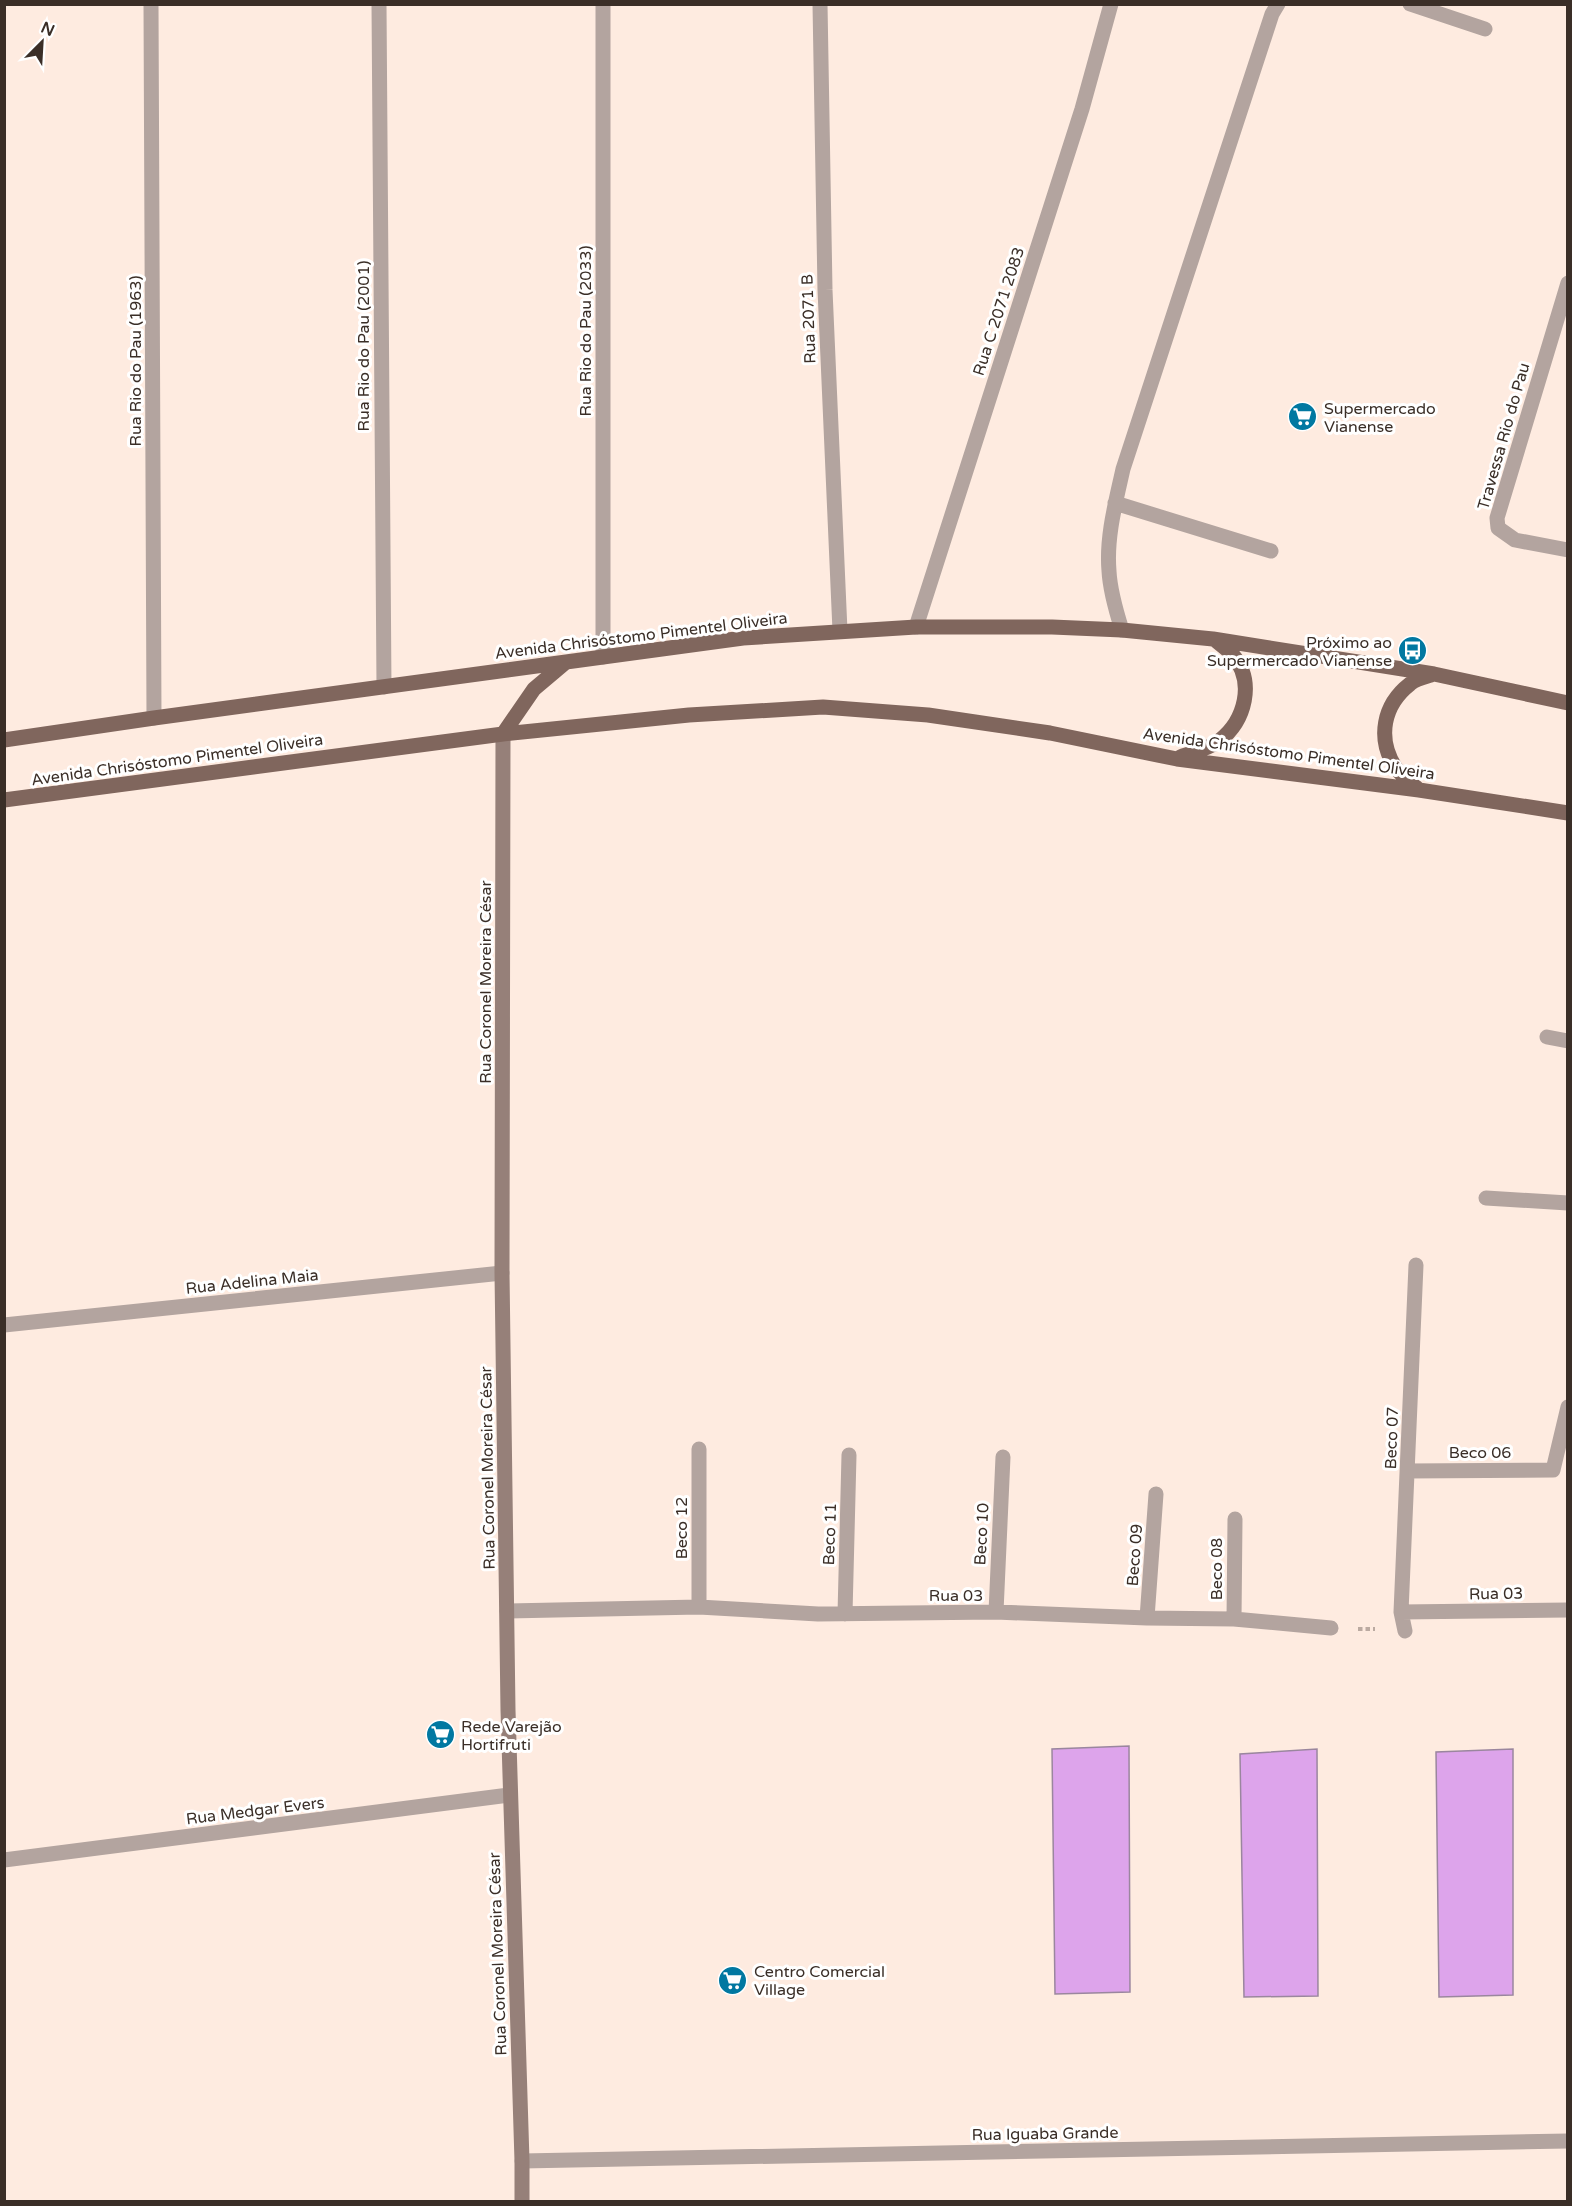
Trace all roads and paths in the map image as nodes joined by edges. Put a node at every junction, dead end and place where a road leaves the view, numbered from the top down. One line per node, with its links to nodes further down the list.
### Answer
1 (151, 4): 22 (street, Rua Rio do Pau (1963))
2 (379, 4): 20 (street, Rua Rio do Pau (2001))
3 (603, 4): 17 (street, Rua Rio do Pau (2033))
4 (820, 4): 15 (street, Rua 2071 B)
5 (1111, 4): 13 (street, Rua C 2071 2083)
6 (1278, 4): 10 (street)
7 (1410, 4): 8 (street)
8 (1485, 28)
9 (1568, 283): 11 (street, Travessa Rio do Pau)
10 (1115, 503): 12 (street); 14 (street)
11 (1568, 550)
12 (1271, 552)
13 (916, 627): 14 (main road, Avenida Chrisóstomo Pimentel Oliveira); 15 (main road, Avenida Chrisóstomo Pimentel Oliveira)
14 (1122, 630): 16 (main road, Avenida Chrisóstomo Pimentel Oliveira)
15 (840, 631): 17 (main road, Avenida Chrisóstomo Pimentel Oliveira)
16 (1213, 639): 19 (main road, Avenida Chrisóstomo Pimentel Oliveira); 25 (main road)
17 (603, 657): 18 (main road, Avenida Chrisóstomo Pimentel Oliveira)
18 (566, 662): 20 (main road, Avenida Chrisóstomo Pimentel Oliveira); 23 (main road)
19 (1434, 674): 21 (main road, Avenida Chrisóstomo Pimentel Oliveira); 26 (main road)
20 (384, 687): 22 (main road, Avenida Chrisóstomo Pimentel Oliveira)
21 (1568, 703)
22 (154, 718): 24 (main road, Avenida Chrisóstomo Pimentel Oliveira)
23 (503, 734): 25 (main road, Avenida Chrisóstomo Pimentel Oliveira); 27 (main road, Avenida Chrisóstomo Pimentel Oliveira); 34 (street, Rua Coronel Moreira César)
24 (4, 740)
25 (1177, 759): 26 (main road, Avenida Chrisóstomo Pimentel Oliveira)
26 (1419, 790): 28 (main road, Avenida Chrisóstomo Pimentel Oliveira)
27 (4, 800)
28 (1568, 813)
29 (1547, 1037): 30 (street)
30 (1568, 1041)
31 (1486, 1198): 32 (street)
32 (1568, 1203)
33 (1416, 1265): 40 (street, Beco 07)
34 (502, 1273): 35 (street, Rua Adelina Maia); 45 (street, Rua Coronel Moreira César)
35 (4, 1325)
36 (1568, 1407): 40 (street, Beco 06)
37 (699, 1449): 43 (street, Beco 12)
38 (849, 1455): 48 (street, Beco 11)
39 (1003, 1457): 46 (street, Beco 10)
40 (1407, 1471): 47 (street, Beco 07)
41 (1156, 1494): 49 (street, Beco 09)
42 (1235, 1519): 50 (street, Beco 08)
43 (699, 1607): 45 (street, Rua 03); 48 (street, Rua 03)
44 (1568, 1610): 47 (street, Rua 03)
45 (507, 1611): 53 (street, Rua Coronel Moreira César)
46 (996, 1612): 48 (street, Rua 03); 49 (street, Rua 03)
47 (1401, 1612): 52 (street, Beco 07)
48 (844, 1614)
49 (1147, 1618): 50 (street, Rua 03)
50 (1234, 1619): 51 (street, Rua 03)
51 (1331, 1628): 52 (path)
52 (1405, 1631)
53 (509, 1796): 54 (street, Rua Medgar Evers); 56 (street, Rua Coronel Moreira César)
54 (4, 1860)
55 (1568, 2141): 56 (street, Rua Iguaba Grande)
56 (522, 2160): 57 (street, Rua Coronel Moreira César)
57 (522, 2202)

